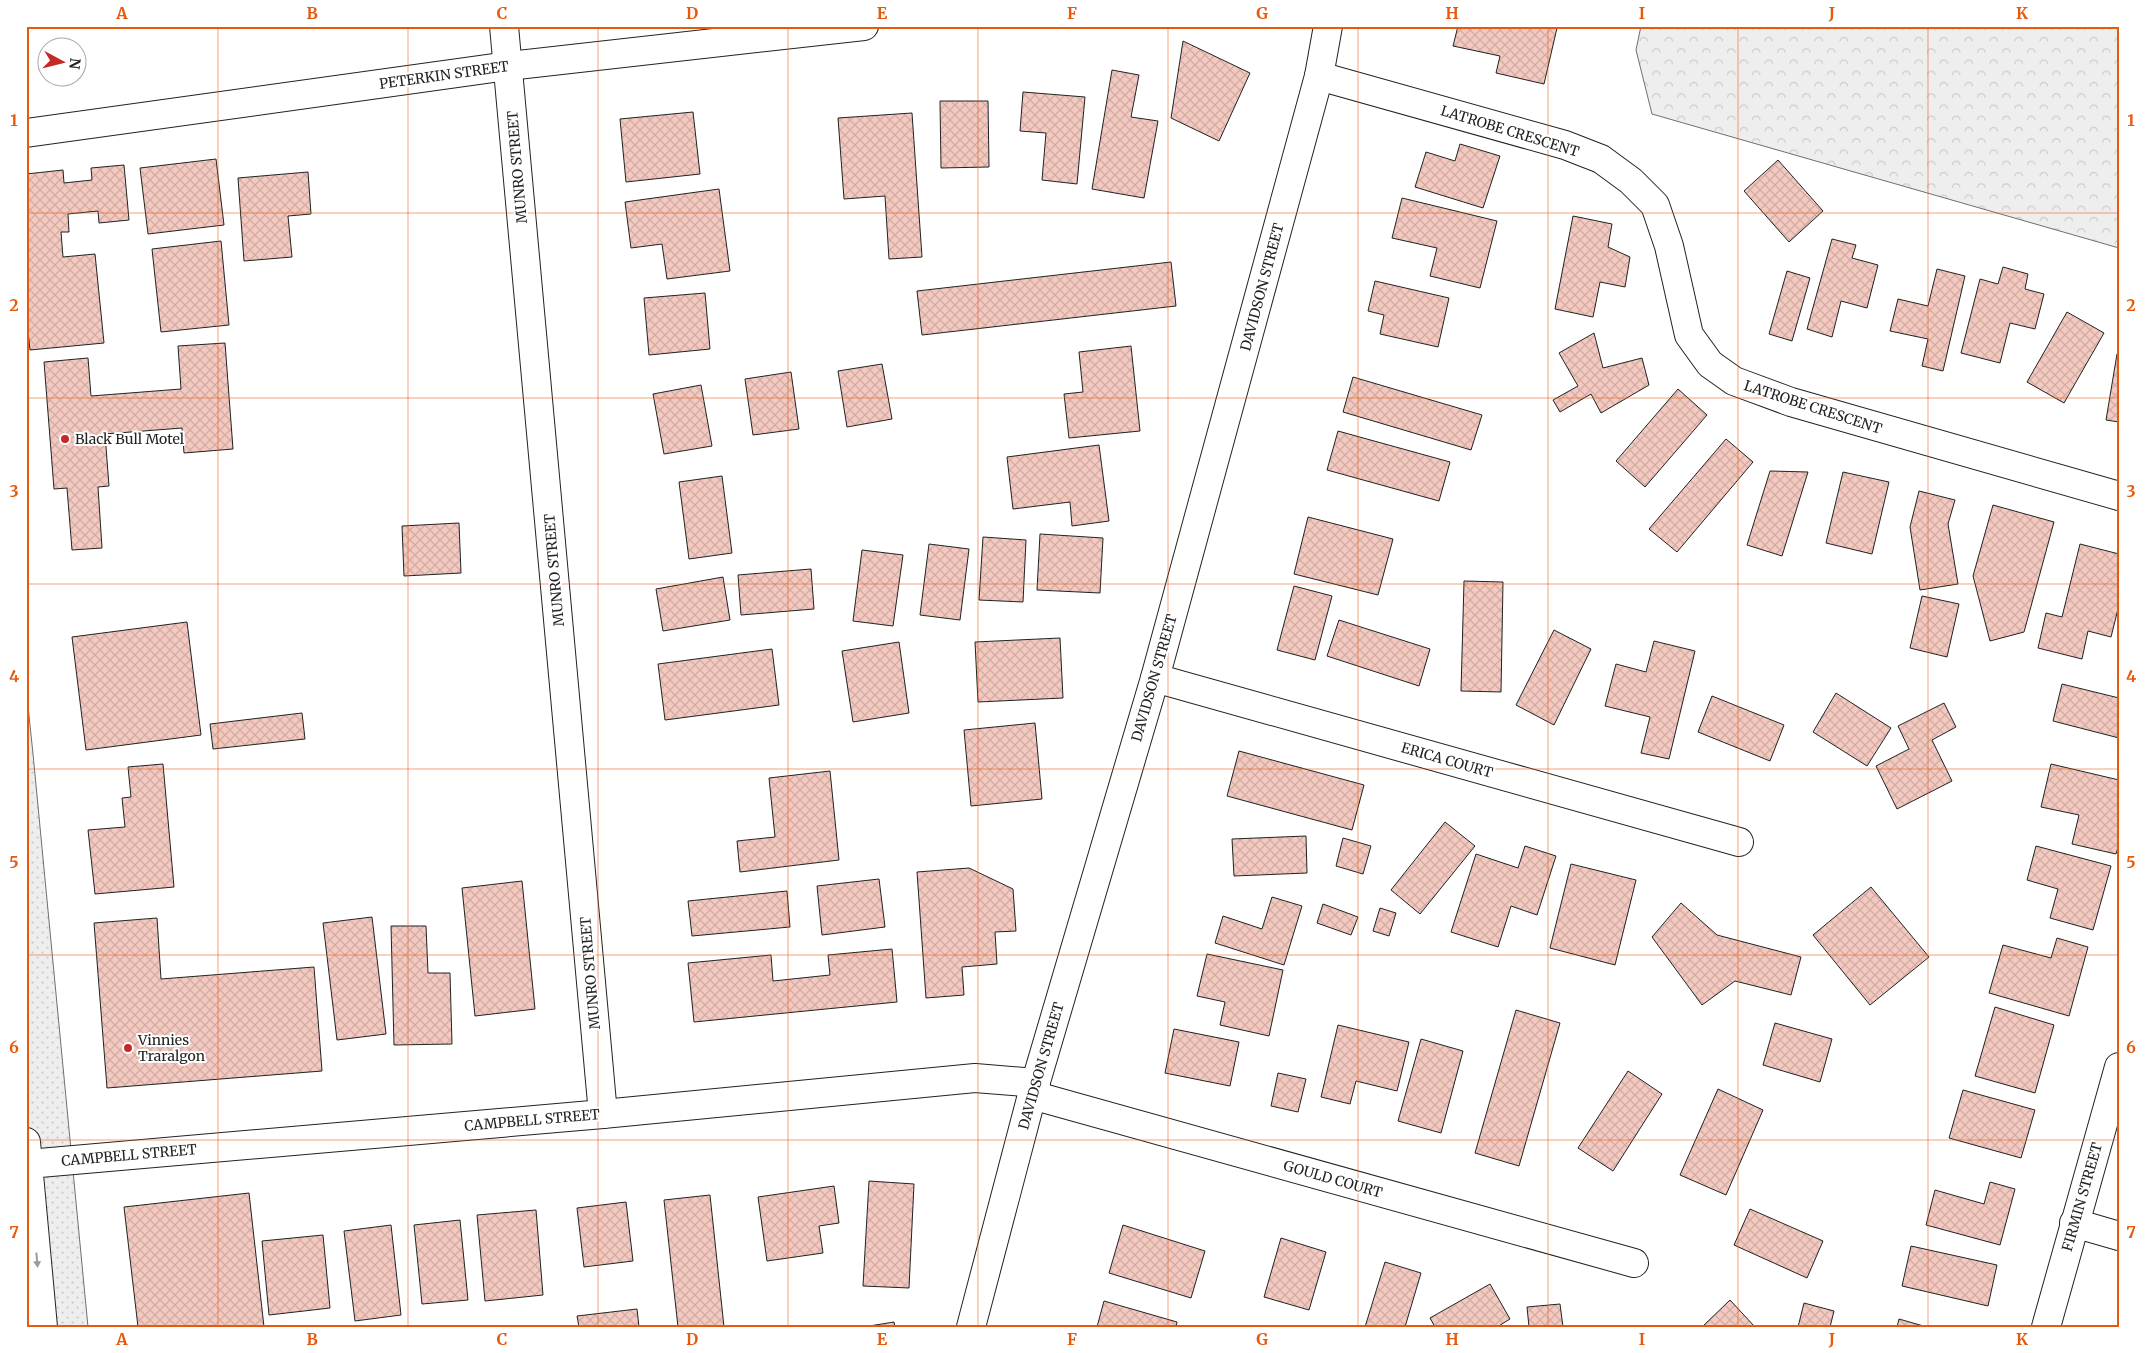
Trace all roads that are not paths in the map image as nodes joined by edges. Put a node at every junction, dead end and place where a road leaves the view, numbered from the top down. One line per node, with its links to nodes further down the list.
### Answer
1 (504, 26): 4 (street, MUNRO STREET)
2 (864, 26): 4 (street, PETERKIN STREET)
3 (1328, 26): 5 (street, DAVIDSON STREET)
4 (508, 66): 6 (street, PETERKIN STREET); 12 (street, MUNRO STREET)
5 (1320, 76): 7 (street, LATROBE CRESCENT); 8 (street, DAVIDSON STREET)
6 (26, 133)
7 (2119, 496)
8 (1155, 678): 9 (street, ERICA COURT); 11 (street, DAVIDSON STREET)
9 (1739, 842)
10 (2119, 1068): 14 (street, FIRMIN STREET)
11 (1034, 1089): 12 (street, CAMPBELL STREET); 16 (street, GOULD COURT); 18 (street, DAVIDSON STREET)
12 (603, 1114): 13 (street, CAMPBELL STREET)
13 (27, 1153): 17 (street, one-way to 17)
14 (2074, 1224): 15 (street); 19 (street, FIRMIN STREET)
15 (2119, 1236)
16 (1634, 1264)
17 (43, 1327)
18 (972, 1327)
19 (2046, 1327)

